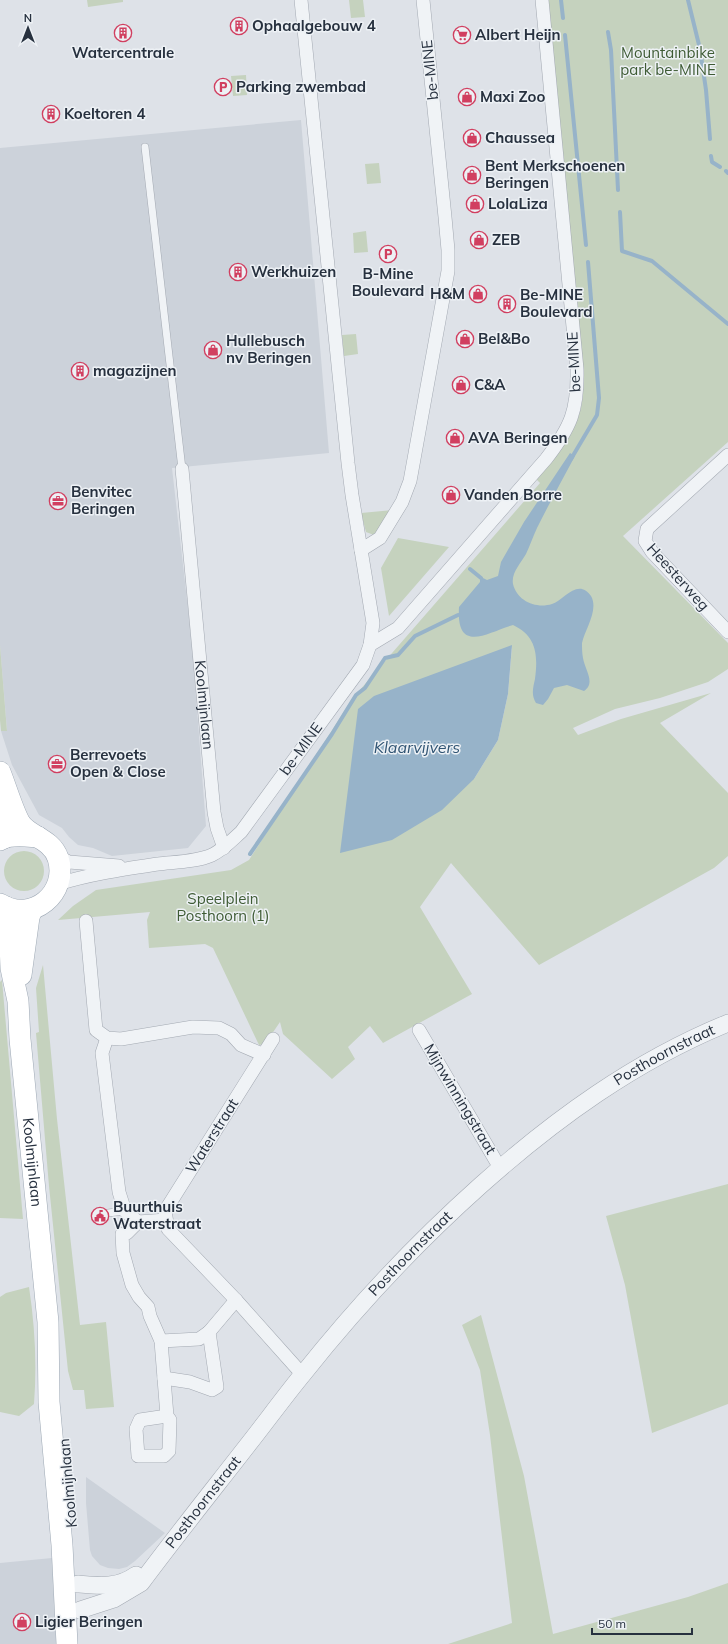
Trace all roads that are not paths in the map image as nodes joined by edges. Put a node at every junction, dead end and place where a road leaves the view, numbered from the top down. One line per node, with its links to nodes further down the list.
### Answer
1 (301, 0): 7 (street, be-MINE)
2 (423, 0): 7 (street, be-MINE)
3 (542, 0): 9 (street, be-MINE)
4 (145, 147): 6 (lane)
5 (728, 455): 8 (street, Heesterweg)
6 (182, 469): 14 (street, Koolmijnlaan)
7 (361, 550): 9 (street, be-MINE)
8 (728, 632)
9 (370, 645): 14 (street, be-MINE)
10 (0, 772): 12 (main road)
11 (0, 810): 13 (main road)
12 (38, 837): 13 (main road); 15 (main road)
13 (2, 839)
14 (224, 848): 16 (street)
15 (57, 856): 16 (street); 17 (main road)
16 (135, 868): 17 (street)
17 (58, 884): 19 (main road)
18 (3, 906): 19 (main road, Koolmijnlaan); 21 (main road, Koolmijnlaan)
19 (32, 910): 21 (main road, Koolmijnlaan)
20 (86, 921): 24 (street)
21 (18, 1001): 33 (main road, Koolmijnlaan)
22 (728, 1023): 27 (street, Posthoornstraat)
23 (419, 1030): 27 (street, Mijnwinningstraat)
24 (107, 1038): 26 (street); 28 (street)
25 (274, 1039): 26 (street, Waterstraat)
26 (264, 1055): 30 (street, Waterstraat)
27 (500, 1168): 36 (street, Posthoornstraat)
28 (125, 1211): 29 (lane); 31 (street)
29 (108, 1213)
30 (166, 1220): 31 (street); 32 (street)
31 (138, 1222): 35 (street)
32 (236, 1300): 34 (street); 36 (street)
33 (48, 1322): 40 (main road, Koolmijnlaan); 42 (main road, Koolmijnlaan)
34 (209, 1332): 35 (street); 37 (street)
35 (161, 1341): 37 (street)
36 (302, 1374): 39 (street, Posthoornstraat)
37 (164, 1378): 38 (street)
38 (167, 1416)
39 (159, 1559): 40 (street, Posthoornstraat); 41 (street, Posthoornstraat)
40 (78, 1584): 41 (main road, Koolmijnlaan)
41 (80, 1610): 43 (main road, Koolmijnlaan)
42 (68, 1644)
43 (80, 1644)

